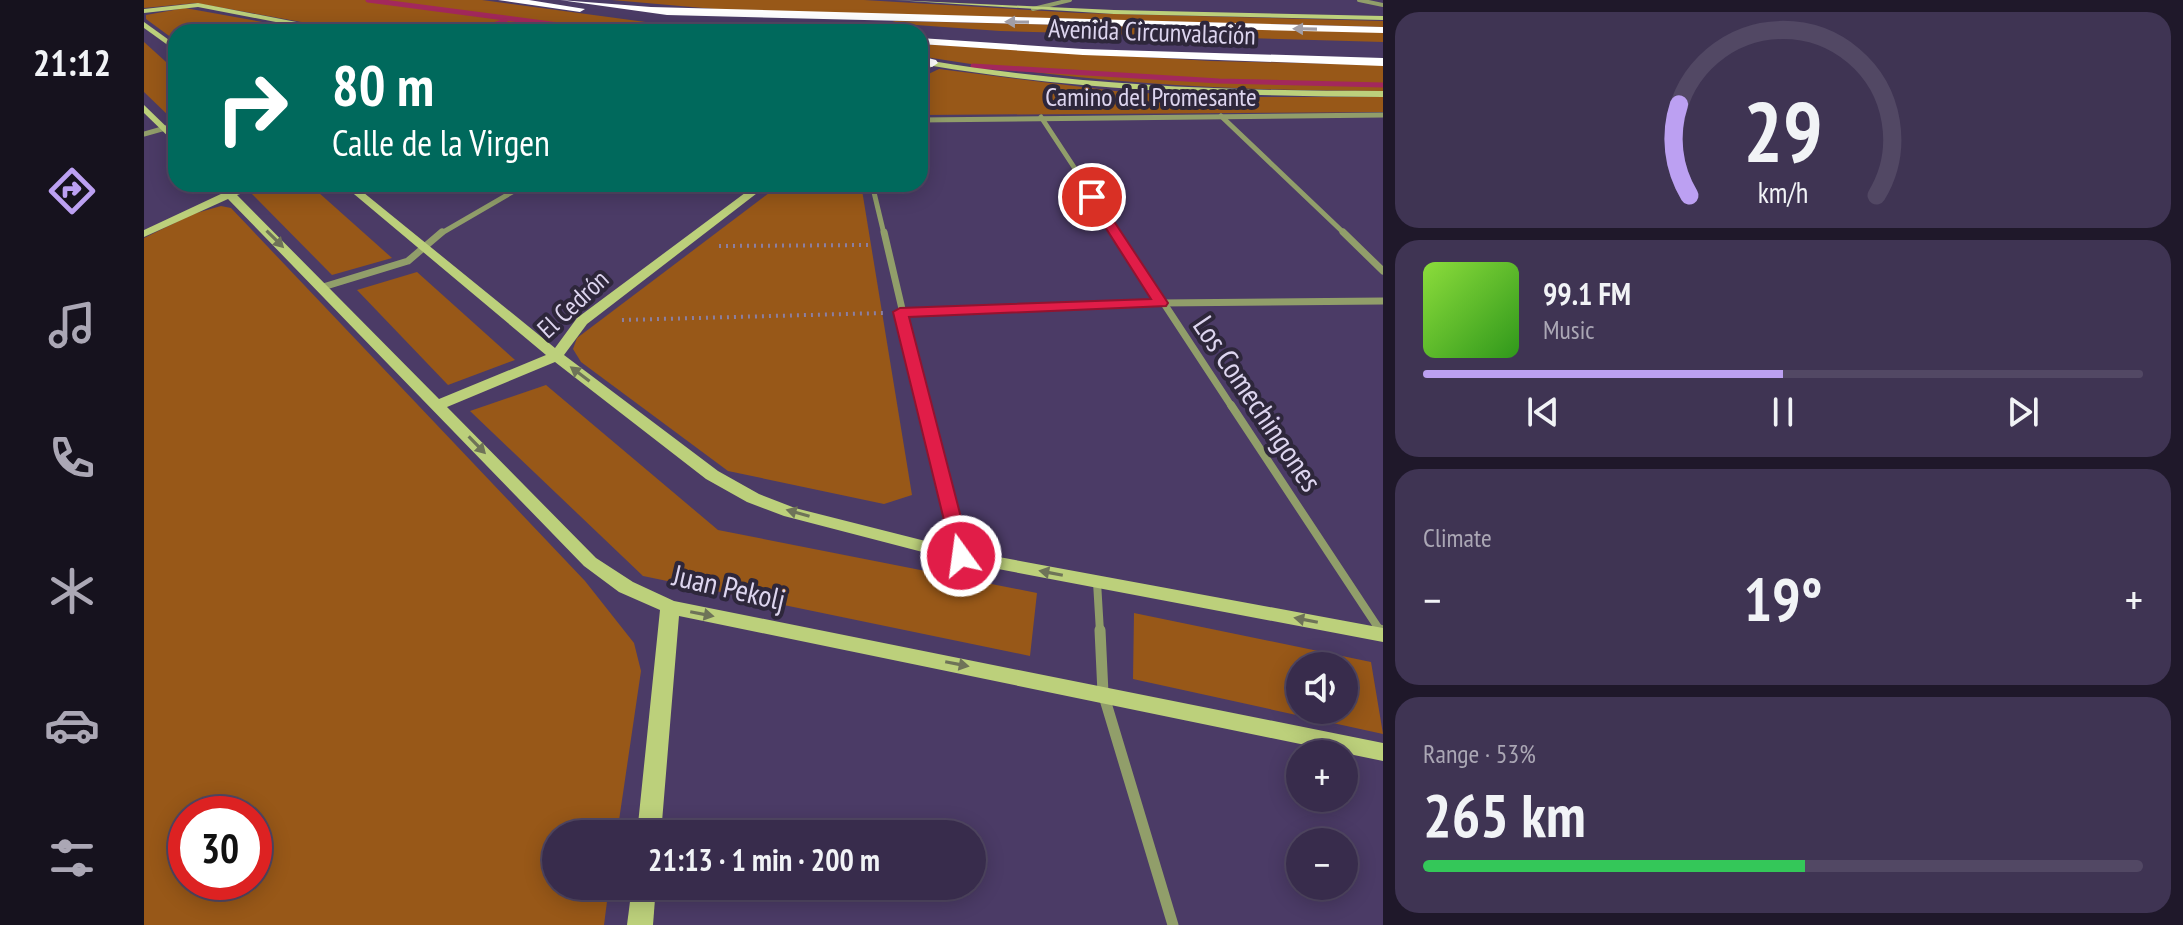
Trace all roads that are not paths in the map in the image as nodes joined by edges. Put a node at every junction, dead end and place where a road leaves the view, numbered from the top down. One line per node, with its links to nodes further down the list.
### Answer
1 (503, 0): 10 (highway)
2 (565, 0): 8 (highway)
3 (897, 0): 7 (street)
4 (1070, 0): 7 (street)
5 (1359, 0): 6 (street)
6 (1383, 5)
7 (1033, 9): 11 (street)
8 (652, 10): 16 (highway); 17 (highway, one-way to 8)
9 (144, 11): 13 (street)
10 (630, 15): 14 (highway); 15 (highway)
11 (1383, 18)
12 (144, 24): 20 (street)
13 (296, 24)
14 (706, 24)
15 (729, 24)
16 (805, 24)
17 (1383, 30)
18 (928, 34): 21 (highway, Avenida Circunvalación)
19 (928, 42): 23 (highway, Avenida Circunvalación)
20 (168, 43)
21 (1383, 53)
22 (928, 62): 24 (street)
23 (1383, 62)
24 (1383, 94)
25 (144, 108): 31 (street)
26 (1383, 115): 27 (street, Camino del Promesante)
27 (1221, 116): 28 (street, Camino del Promesante); 42 (street)
28 (1041, 117): 29 (street, Camino del Promesante); 45 (street, Los Comechingones)
29 (928, 120)
30 (168, 126): 31 (street)
31 (162, 127): 32 (street); 33 (street)
32 (168, 133)
33 (144, 134)
34 (220, 192): 40 (street)
35 (228, 192): 43 (street, Juan Pekolj, one-way to 43)
36 (357, 192): 41 (street)
37 (512, 192): 41 (street)
38 (753, 192): 47 (street, El Cedrón)
39 (874, 192): 46 (street)
40 (144, 234)
41 (426, 248): 43 (street); 47 (street)
42 (1383, 271)
43 (323, 287): 48 (street, Juan Pekolj)
44 (1383, 301): 45 (street)
45 (1161, 303): 46 (street); 52 (street, Los Comechingones)
46 (900, 312): 49 (street)
47 (556, 356): 48 (street, El Cedrón); 49 (street, one-way to 47)
48 (438, 405): 51 (street, Juan Pekolj, one-way to 51)
49 (961, 556): 50 (street, one-way to 49)
50 (1097, 582): 52 (street, one-way to 50); 53 (street)
51 (670, 607): 53 (street, Juan Pekolj, one-way to 53); 55 (street)
52 (1383, 635)
53 (1103, 693): 54 (street, Juan Pekolj); 58 (street)
54 (1383, 752)
55 (650, 820)
56 (643, 900): 57 (street)
57 (640, 925)
58 (1173, 925)

